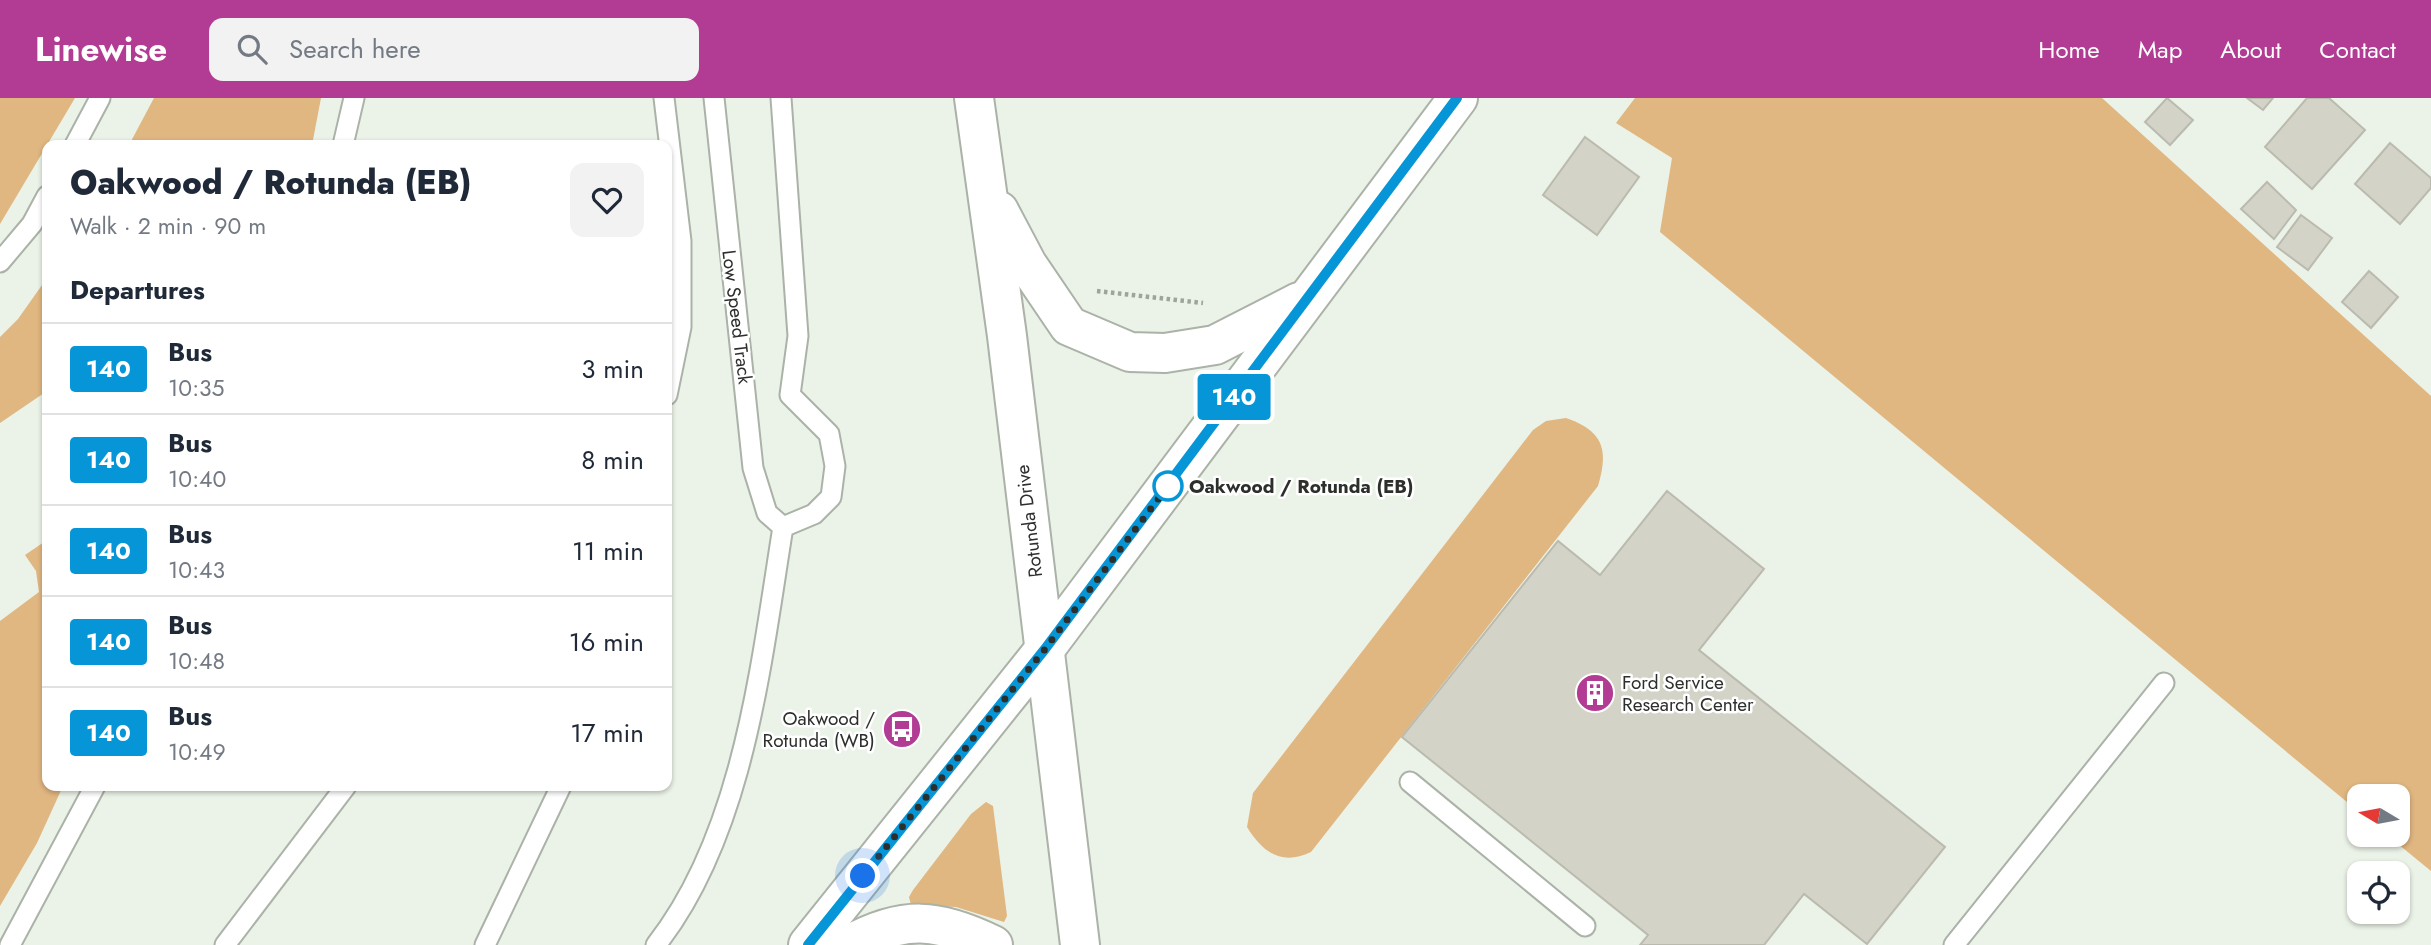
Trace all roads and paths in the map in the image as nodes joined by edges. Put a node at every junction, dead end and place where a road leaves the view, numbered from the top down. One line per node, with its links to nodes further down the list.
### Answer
1 (100, 98): 8 (lane)
2 (354, 98): 9 (lane)
3 (664, 98): 10 (lane)
4 (714, 98): 19 (lane, Low Speed Track)
5 (781, 98): 19 (lane)
6 (974, 98): 12 (main road, Rotunda Drive)
7 (1458, 98): 16 (main road)
8 (78, 140)
9 (344, 140)
10 (669, 140)
11 (672, 165): 18 (lane)
12 (985, 184): 16 (main road); 20 (main road, Rotunda Drive)
13 (42, 205): 14 (lane)
14 (0, 262)
15 (1097, 292): 17 (path)
16 (1306, 299): 20 (main road)
17 (1203, 303)
18 (672, 371)
19 (783, 527): 30 (lane)
20 (1045, 649): 31 (main road); 34 (main road, Rotunda Drive)
21 (2164, 683): 35 (lane)
22 (1410, 782): 26 (lane)
23 (91, 791): 27 (lane)
24 (342, 791): 28 (lane)
25 (559, 791): 29 (lane)
26 (1585, 926)
27 (10, 945)
28 (225, 945)
29 (485, 945)
30 (656, 945)
31 (808, 945)
32 (849, 945): 33 (main road)
33 (993, 945)
34 (1080, 945)
35 (1954, 945)

